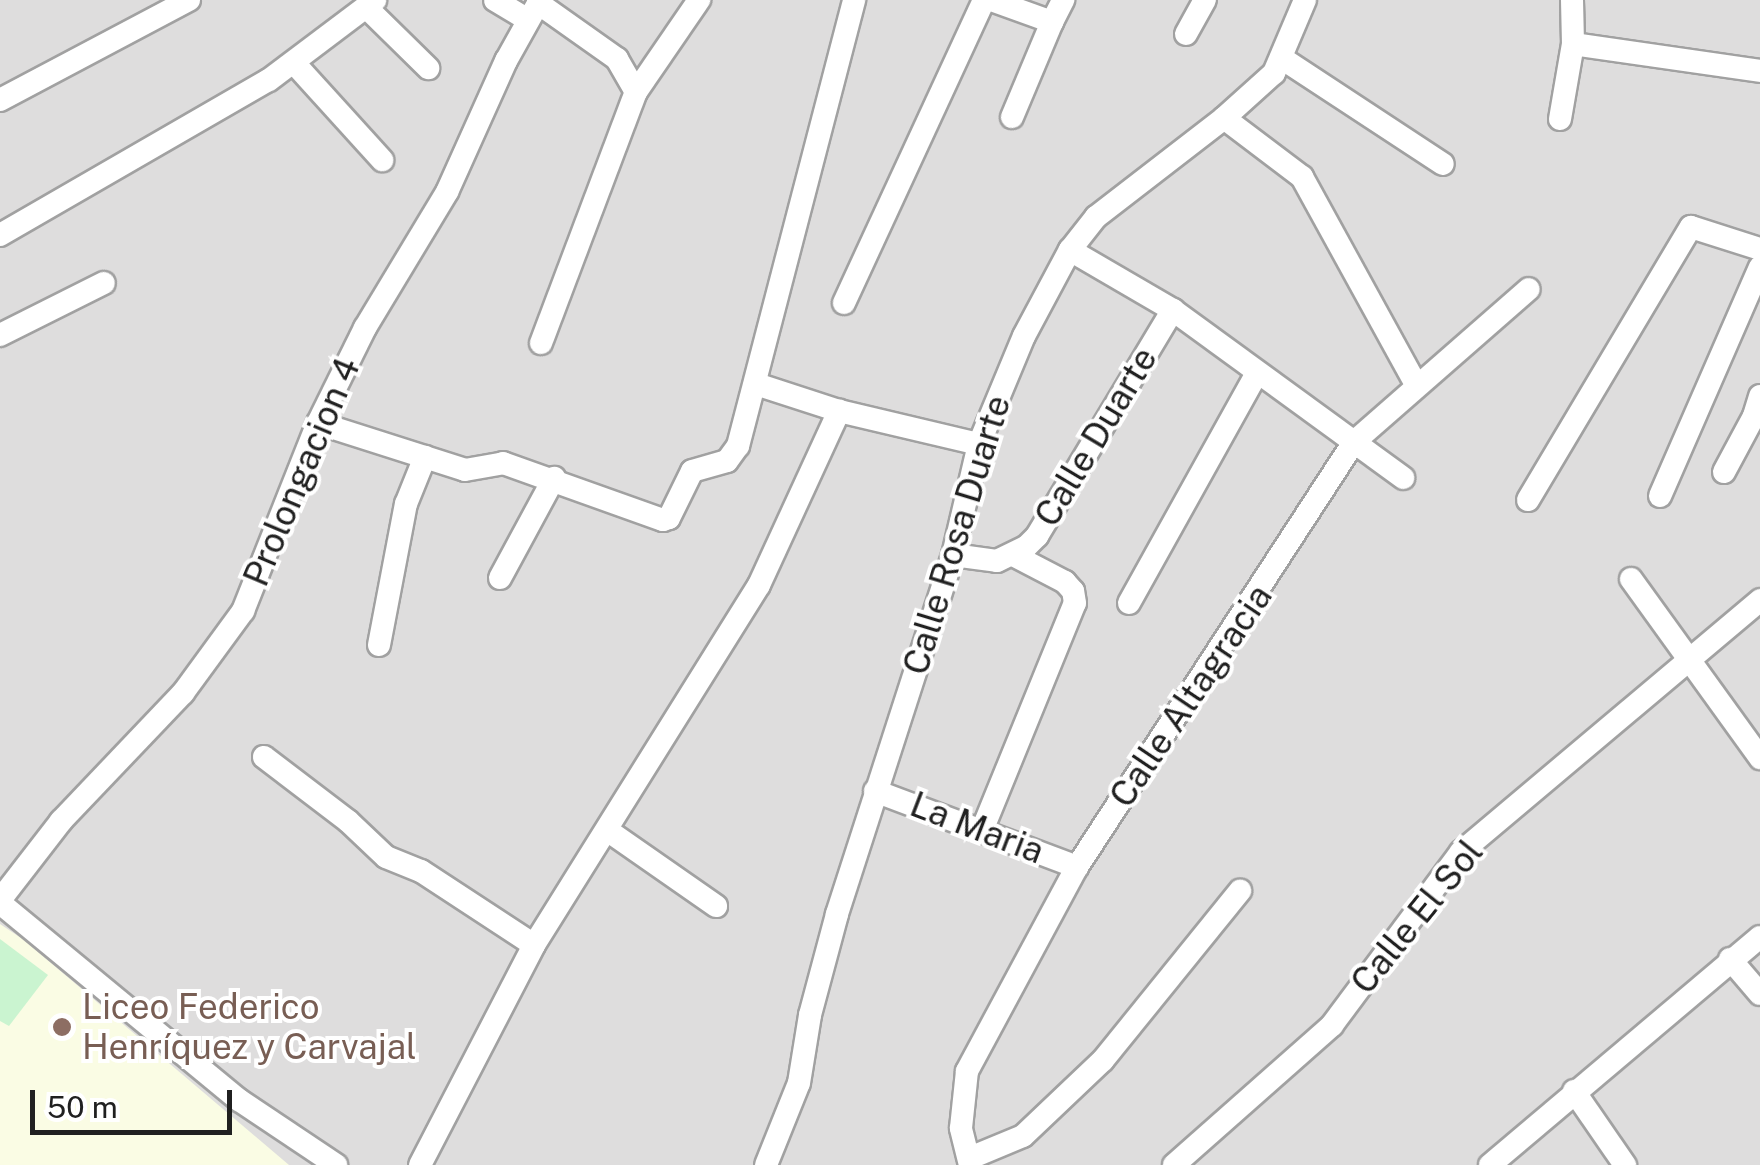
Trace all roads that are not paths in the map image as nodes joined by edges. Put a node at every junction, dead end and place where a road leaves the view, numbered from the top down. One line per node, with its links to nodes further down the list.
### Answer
1 (189, 0): 20 (street)
2 (495, 0): 11 (street)
3 (699, 0): 19 (street)
4 (854, 0): 37 (street)
5 (988, 0): 12 (street); 32 (street)
6 (1063, 0): 12 (street)
7 (1204, 0): 13 (street)
8 (1304, 0): 15 (street, Calle Rosa Duarte)
9 (1572, 0): 14 (street)
10 (371, 4): 16 (street); 17 (street)
11 (535, 8): 19 (street); 41 (street, Prolongacion 4)
12 (1052, 22): 21 (street)
13 (1186, 34)
14 (1574, 44): 18 (street); 23 (street)
15 (1283, 60): 22 (street, Calle Rosa Duarte); 25 (street)
16 (295, 64): 24 (street); 26 (street)
17 (428, 68)
18 (1760, 70)
19 (636, 92): 35 (street)
20 (0, 100)
21 (1012, 117)
22 (1224, 118): 28 (street, Calle Rosa Duarte); 38 (street)
23 (1560, 118)
24 (382, 160)
25 (1442, 164)
26 (0, 234)
27 (1760, 249): 49 (street)
28 (1070, 250): 33 (street); 43 (street, Calle Rosa Duarte)
29 (1760, 266): 48 (street)
30 (104, 282): 34 (street)
31 (1529, 290): 38 (street, Calle Altagracia)
32 (844, 303)
33 (1173, 310): 36 (street); 51 (street, Calle Duarte)
34 (3, 328)
35 (541, 343)
36 (1256, 373): 42 (street); 55 (street)
37 (756, 384): 39 (street); 46 (street)
38 (1416, 384): 42 (street, Calle Altagracia)
39 (838, 411): 43 (street); 62 (street)
40 (1758, 411): 45 (street)
41 (318, 423): 44 (street); 65 (street, Prolongacion 4)
42 (1354, 442): 47 (street); 63 (street, Calle Altagracia)
43 (979, 444): 50 (street, Calle Rosa Duarte)
44 (425, 457): 46 (street); 56 (street)
45 (1724, 472)
46 (554, 478): 52 (street)
47 (1403, 478)
48 (1660, 496)
49 (1528, 500)
50 (953, 556): 51 (street, Calle Duarte); 60 (street, Calle Rosa Duarte)
51 (1013, 556): 61 (street)
52 (500, 578)
53 (1631, 579): 57 (street)
54 (1760, 600): 57 (street, Calle El Sol)
55 (1129, 603)
56 (378, 644)
57 (1688, 662): 59 (street); 76 (street, Calle El Sol)
58 (264, 757): 68 (street)
59 (1760, 758)
60 (876, 791): 61 (street, La Maria); 75 (street, Calle Rosa Duarte)
61 (983, 828): 63 (street, La Maria)
62 (608, 830): 66 (street); 68 (street)
63 (1077, 867): 72 (street, Calle Altagracia)
64 (1240, 891): 72 (street)
65 (0, 901): 73 (street)
66 (716, 906)
67 (1760, 937): 69 (street)
68 (534, 945): 74 (street)
69 (1730, 959): 70 (street); 71 (street)
70 (1760, 994)
71 (1574, 1091): 77 (street); 78 (street)
72 (970, 1162)
73 (336, 1165)
74 (420, 1165)
75 (766, 1165)
76 (1174, 1165)
77 (1490, 1165)
78 (1625, 1165)

